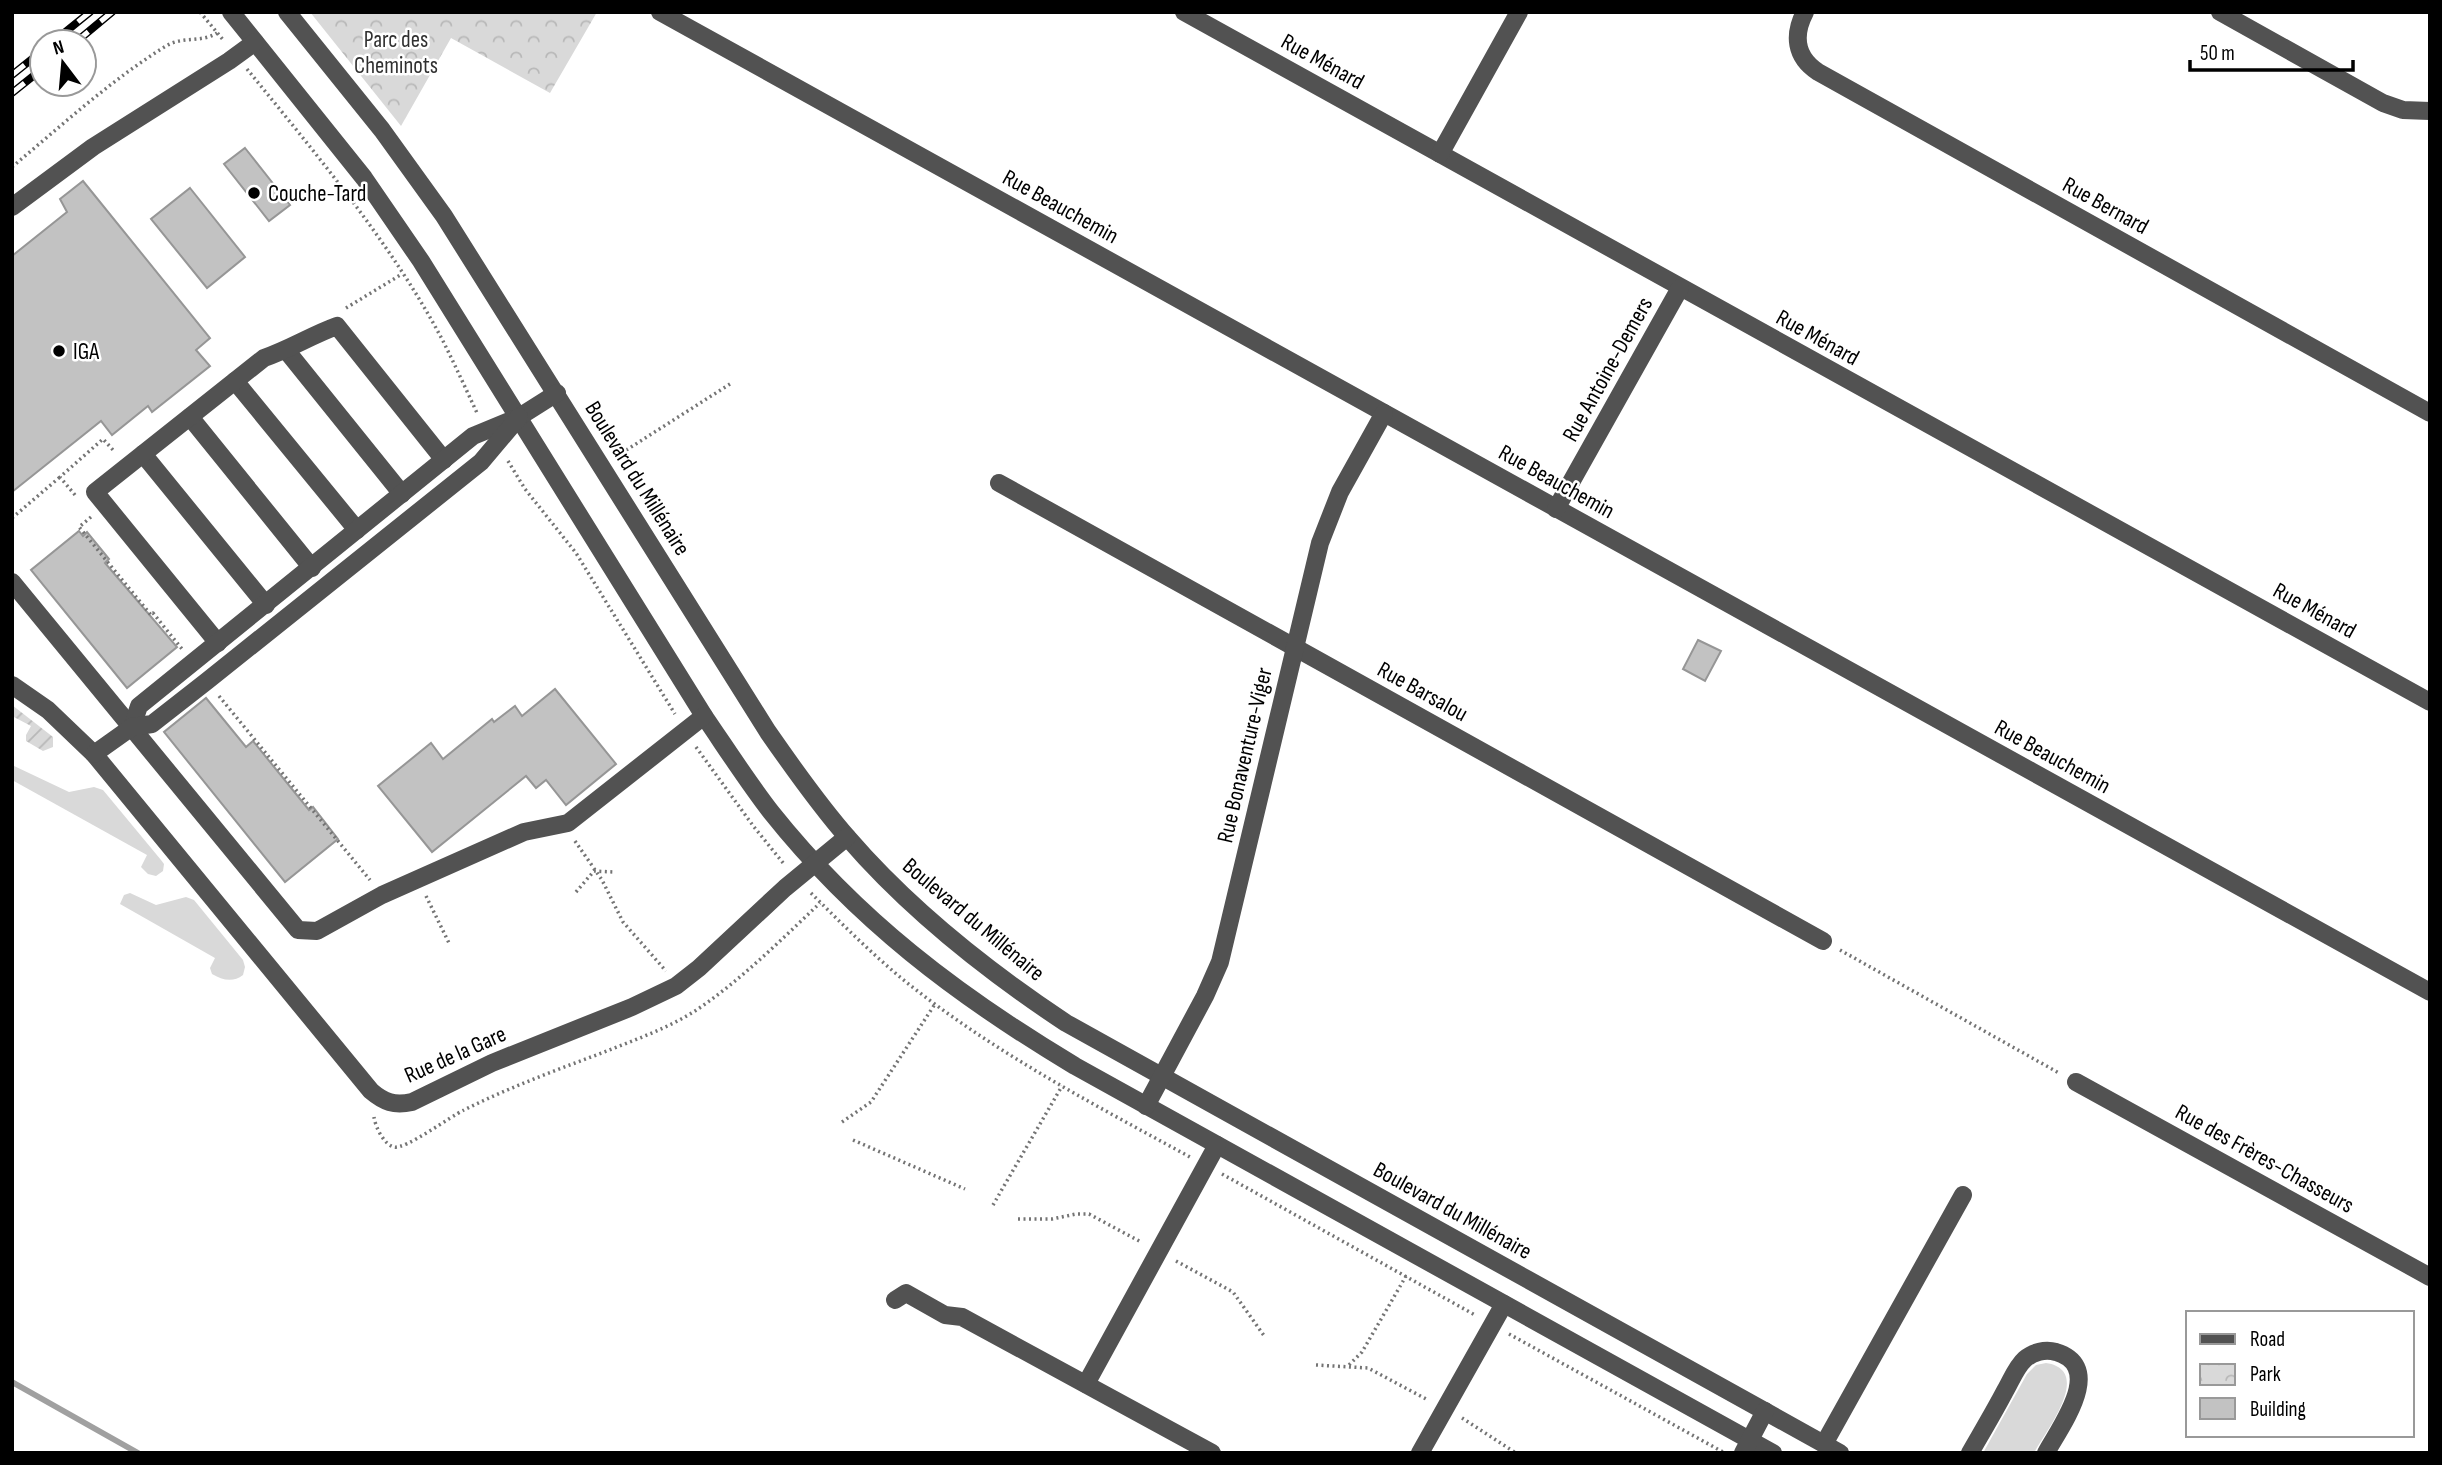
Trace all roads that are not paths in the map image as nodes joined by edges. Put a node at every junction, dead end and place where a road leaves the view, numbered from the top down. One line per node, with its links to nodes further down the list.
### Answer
1 (231, 12): 8 (street)
2 (287, 12): 15 (street, Boulevard du Millénaire)
3 (660, 12): 16 (street, Rue Beauchemin)
4 (1184, 12): 10 (street, Rue Ménard)
5 (1519, 12): 10 (street)
6 (1805, 12): 17 (street, Rue Bernard)
7 (2220, 12): 9 (street)
8 (255, 42): 11 (street); 19 (street)
9 (2430, 111)
10 (1440, 154): 12 (street, Rue Ménard)
11 (12, 207)
12 (1680, 288): 24 (street, Rue Antoine-Demers); 32 (street, Rue Ménard)
13 (286, 350): 14 (street); 21 (street); 23 (street)
14 (235, 381): 18 (street); 25 (street)
15 (557, 393): 19 (street); 36 (street, Boulevard du Millénaire)
16 (1384, 413): 24 (street, Rue Beauchemin); 30 (street, Rue Bonaventure-Viger)
17 (2430, 413)
18 (190, 417): 20 (street); 26 (street)
19 (519, 417): 21 (street); 33 (street); 34 (street)
20 (144, 454): 28 (street); 29 (street)
21 (444, 460): 23 (street)
22 (999, 483): 30 (street, Rue Barsalou)
23 (402, 494): 25 (street)
24 (1556, 509): 39 (street, Rue Beauchemin)
25 (357, 530): 26 (street)
26 (312, 568): 28 (street)
27 (12, 582): 34 (street)
28 (266, 605): 29 (street)
29 (218, 643): 34 (street)
30 (1294, 647): 38 (street, Rue Barsalou); 40 (street, Rue Bonaventure-Viger)
31 (12, 685): 35 (street, Rue de la Gare)
32 (2430, 702)
33 (704, 716): 34 (street); 37 (street)
34 (132, 727): 35 (street)
35 (94, 754): 37 (street, Rue de la Gare)
36 (847, 837): 37 (street, Rue de la Gare); 40 (street, Boulevard du Millénaire)
37 (816, 863): 42 (street)
38 (1823, 941)
39 (2430, 992)
40 (1161, 1077): 42 (street, Rue Bonaventure-Viger); 49 (street, Boulevard du Millénaire)
41 (2076, 1082): 45 (street, Rue des Frères-Chasseurs)
42 (1146, 1106): 43 (street)
43 (1217, 1145): 47 (street); 48 (street)
44 (1963, 1195): 51 (street)
45 (2430, 1277)
46 (895, 1300): 48 (street)
47 (1504, 1304): 50 (street); 53 (street)
48 (1086, 1384): 52 (street)
49 (1765, 1411): 50 (street); 51 (street, Boulevard du Millénaire)
50 (1746, 1446): 54 (street)
51 (1832, 1448)
52 (1212, 1453)
53 (1420, 1453)
54 (1773, 1453)
55 (1970, 1453): 56 (street)
56 (2046, 1453)

